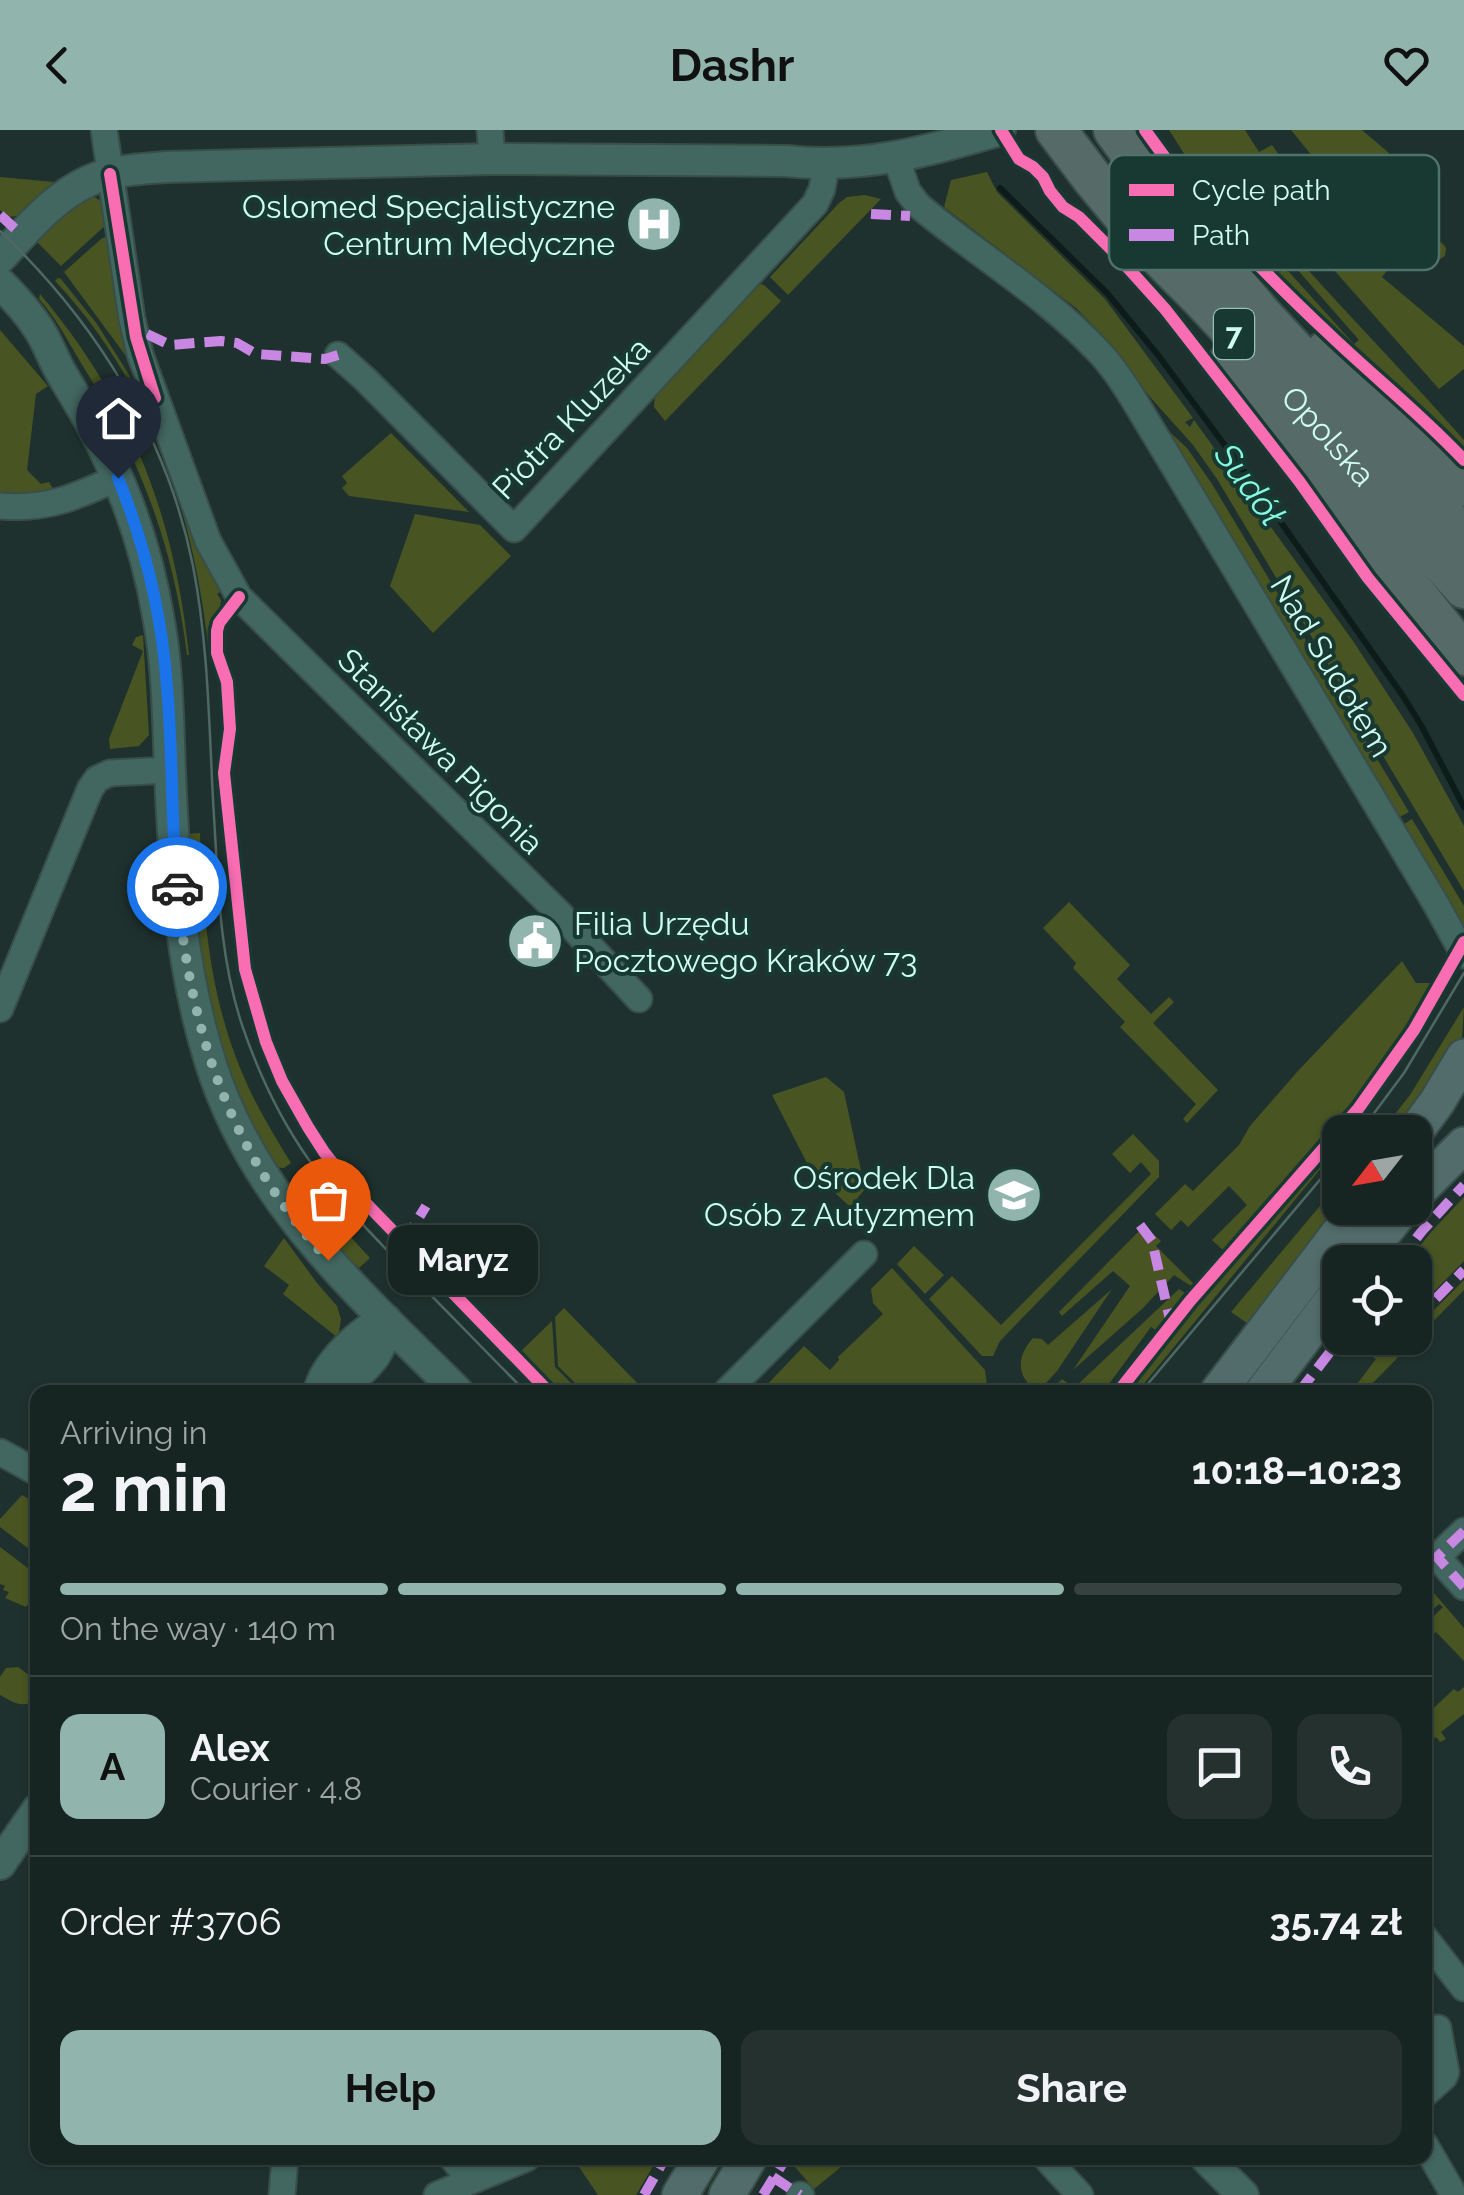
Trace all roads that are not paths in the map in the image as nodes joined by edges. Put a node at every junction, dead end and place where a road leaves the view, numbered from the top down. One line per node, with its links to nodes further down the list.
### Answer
1 (104, 130): 9 (street, Stanisława Pigonia)
2 (1000, 130): 7 (street)
3 (1056, 130): 10 (main road, Opolska / 7)
4 (1114, 130): 6 (main road, Opolska / 7)
5 (491, 145): 8 (street); 9 (street)
6 (1132, 155)
7 (896, 158): 8 (street); 27 (street, Nad Sudołem)
8 (826, 165): 18 (street, Piotra Kluzeka)
9 (110, 174): 11 (street); 28 (street, Stanisława Pigonia)
10 (1109, 198)
11 (0, 258)
12 (1164, 270): 25 (main road, Opolska)
13 (1173, 270): 24 (main road, Opolska / 7)
14 (1224, 270): 23 (main road, Opolska / 7)
15 (1236, 270): 21 (main road, Opolska)
16 (0, 283): 19 (street)
17 (0, 306): 19 (street)
18 (338, 355)
19 (62, 374): 20 (street)
20 (118, 478): 22 (street); 26 (street)
21 (1464, 486)
22 (0, 506)
23 (1464, 538)
24 (1464, 588)
25 (1464, 654)
26 (170, 770): 29 (street); 39 (street)
27 (1464, 955)
28 (639, 998)
29 (0, 1009)
30 (1464, 1058): 31 (main road)
31 (1427, 1115)
32 (1464, 1146): 33 (main road)
33 (1432, 1177)
34 (1345, 1225): 44 (main road)
35 (1389, 1225): 36 (main road)
36 (1374, 1245)
37 (864, 1254): 43 (street)
38 (1322, 1314): 45 (main road)
39 (386, 1320): 40 (street); 41 (street); 42 (street)
40 (322, 1385)
41 (345, 1385)
42 (451, 1385)
43 (733, 1385)
44 (1223, 1385)
45 (1268, 1385)
46 (0, 1452): 47 (street)
47 (30, 1469)
48 (1464, 1531): 49 (street)
49 (1464, 1586)
50 (30, 1821): 51 (street)
51 (0, 1864)
52 (1432, 1947): 53 (street)
53 (1464, 1988)
54 (1464, 2021): 55 (street)
55 (1432, 2030): 56 (street)
56 (1432, 2088)
57 (1432, 2157): 72 (street)
58 (284, 2165): 66 (street)
59 (458, 2165): 65 (street)
60 (508, 2165): 65 (street)
61 (698, 2165): 68 (main road)
62 (745, 2165): 69 (main road)
63 (1052, 2165): 70 (street)
64 (1213, 2165): 71 (street)
65 (471, 2180): 67 (street)
66 (282, 2195)
67 (437, 2195)
68 (680, 2195)
69 (727, 2195)
70 (1080, 2195)
71 (1243, 2195)
72 (1454, 2195)

